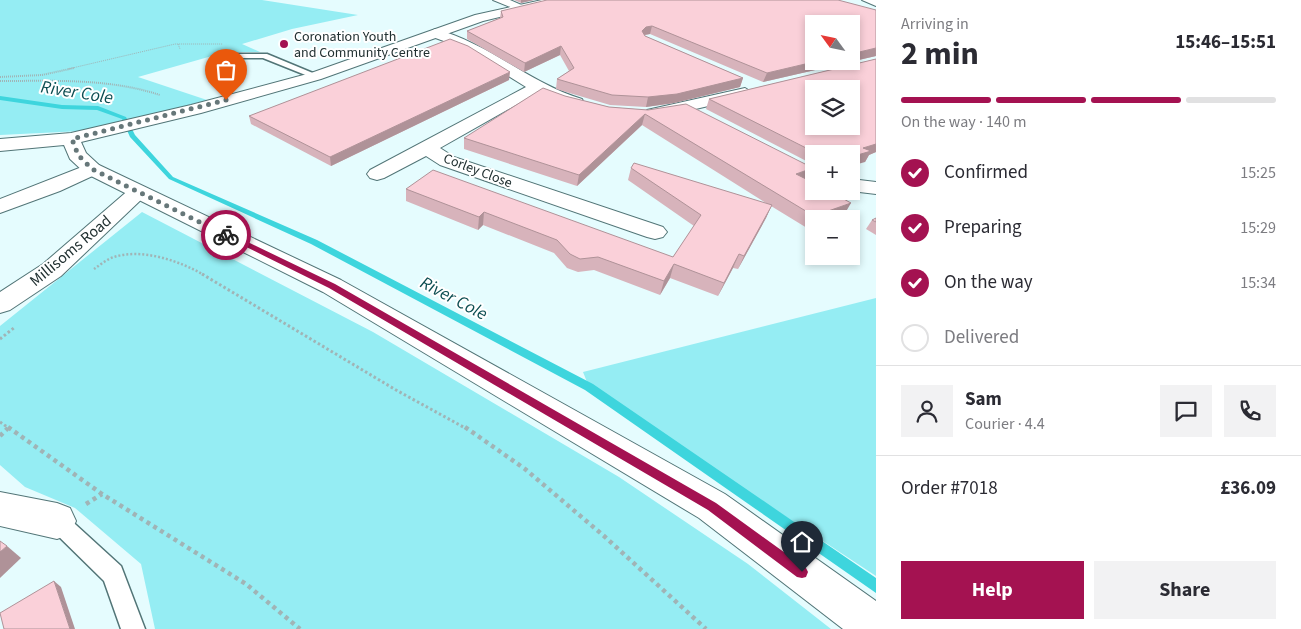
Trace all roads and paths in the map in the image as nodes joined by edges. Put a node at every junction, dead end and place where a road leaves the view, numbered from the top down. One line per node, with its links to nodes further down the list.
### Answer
1 (499, 0): 5 (street)
2 (557, 0): 5 (street)
3 (868, 0): 4 (street)
4 (876, 3)
5 (520, 7): 6 (street)
6 (435, 33): 12 (street); 15 (street)
7 (178, 44): 8 (path); 10 (path); 11 (path)
8 (180, 49)
9 (237, 56): 10 (lane)
10 (264, 56): 12 (lane)
11 (0, 76)
12 (316, 76): 18 (street)
13 (735, 77): 17 (street)
14 (0, 81): 18 (path)
15 (537, 88): 16 (street); 23 (street, Corley Close)
16 (595, 107)
17 (686, 107): 19 (street); 20 (street)
18 (196, 109): 21 (street)
19 (638, 114)
20 (712, 121)
21 (72, 139): 22 (street); 24 (street)
22 (0, 145)
23 (427, 148): 25 (street); 30 (street, Corley Close)
24 (92, 169): 28 (street); 29 (street)
25 (378, 174)
26 (860, 186): 27 (street)
27 (876, 188)
28 (138, 192): 32 (street, Millisoms Road); 40 (street)
29 (0, 206)
30 (655, 232)
31 (91, 271): 43 (path)
32 (0, 304)
33 (23, 320): 34 (path)
34 (0, 339)
35 (0, 422): 36 (path)
36 (8, 428): 37 (path); 42 (path)
37 (0, 436)
38 (0, 509): 39 (street)
39 (57, 521): 41 (lane)
40 (876, 627)
41 (133, 629)
42 (300, 629)
43 (706, 629)

